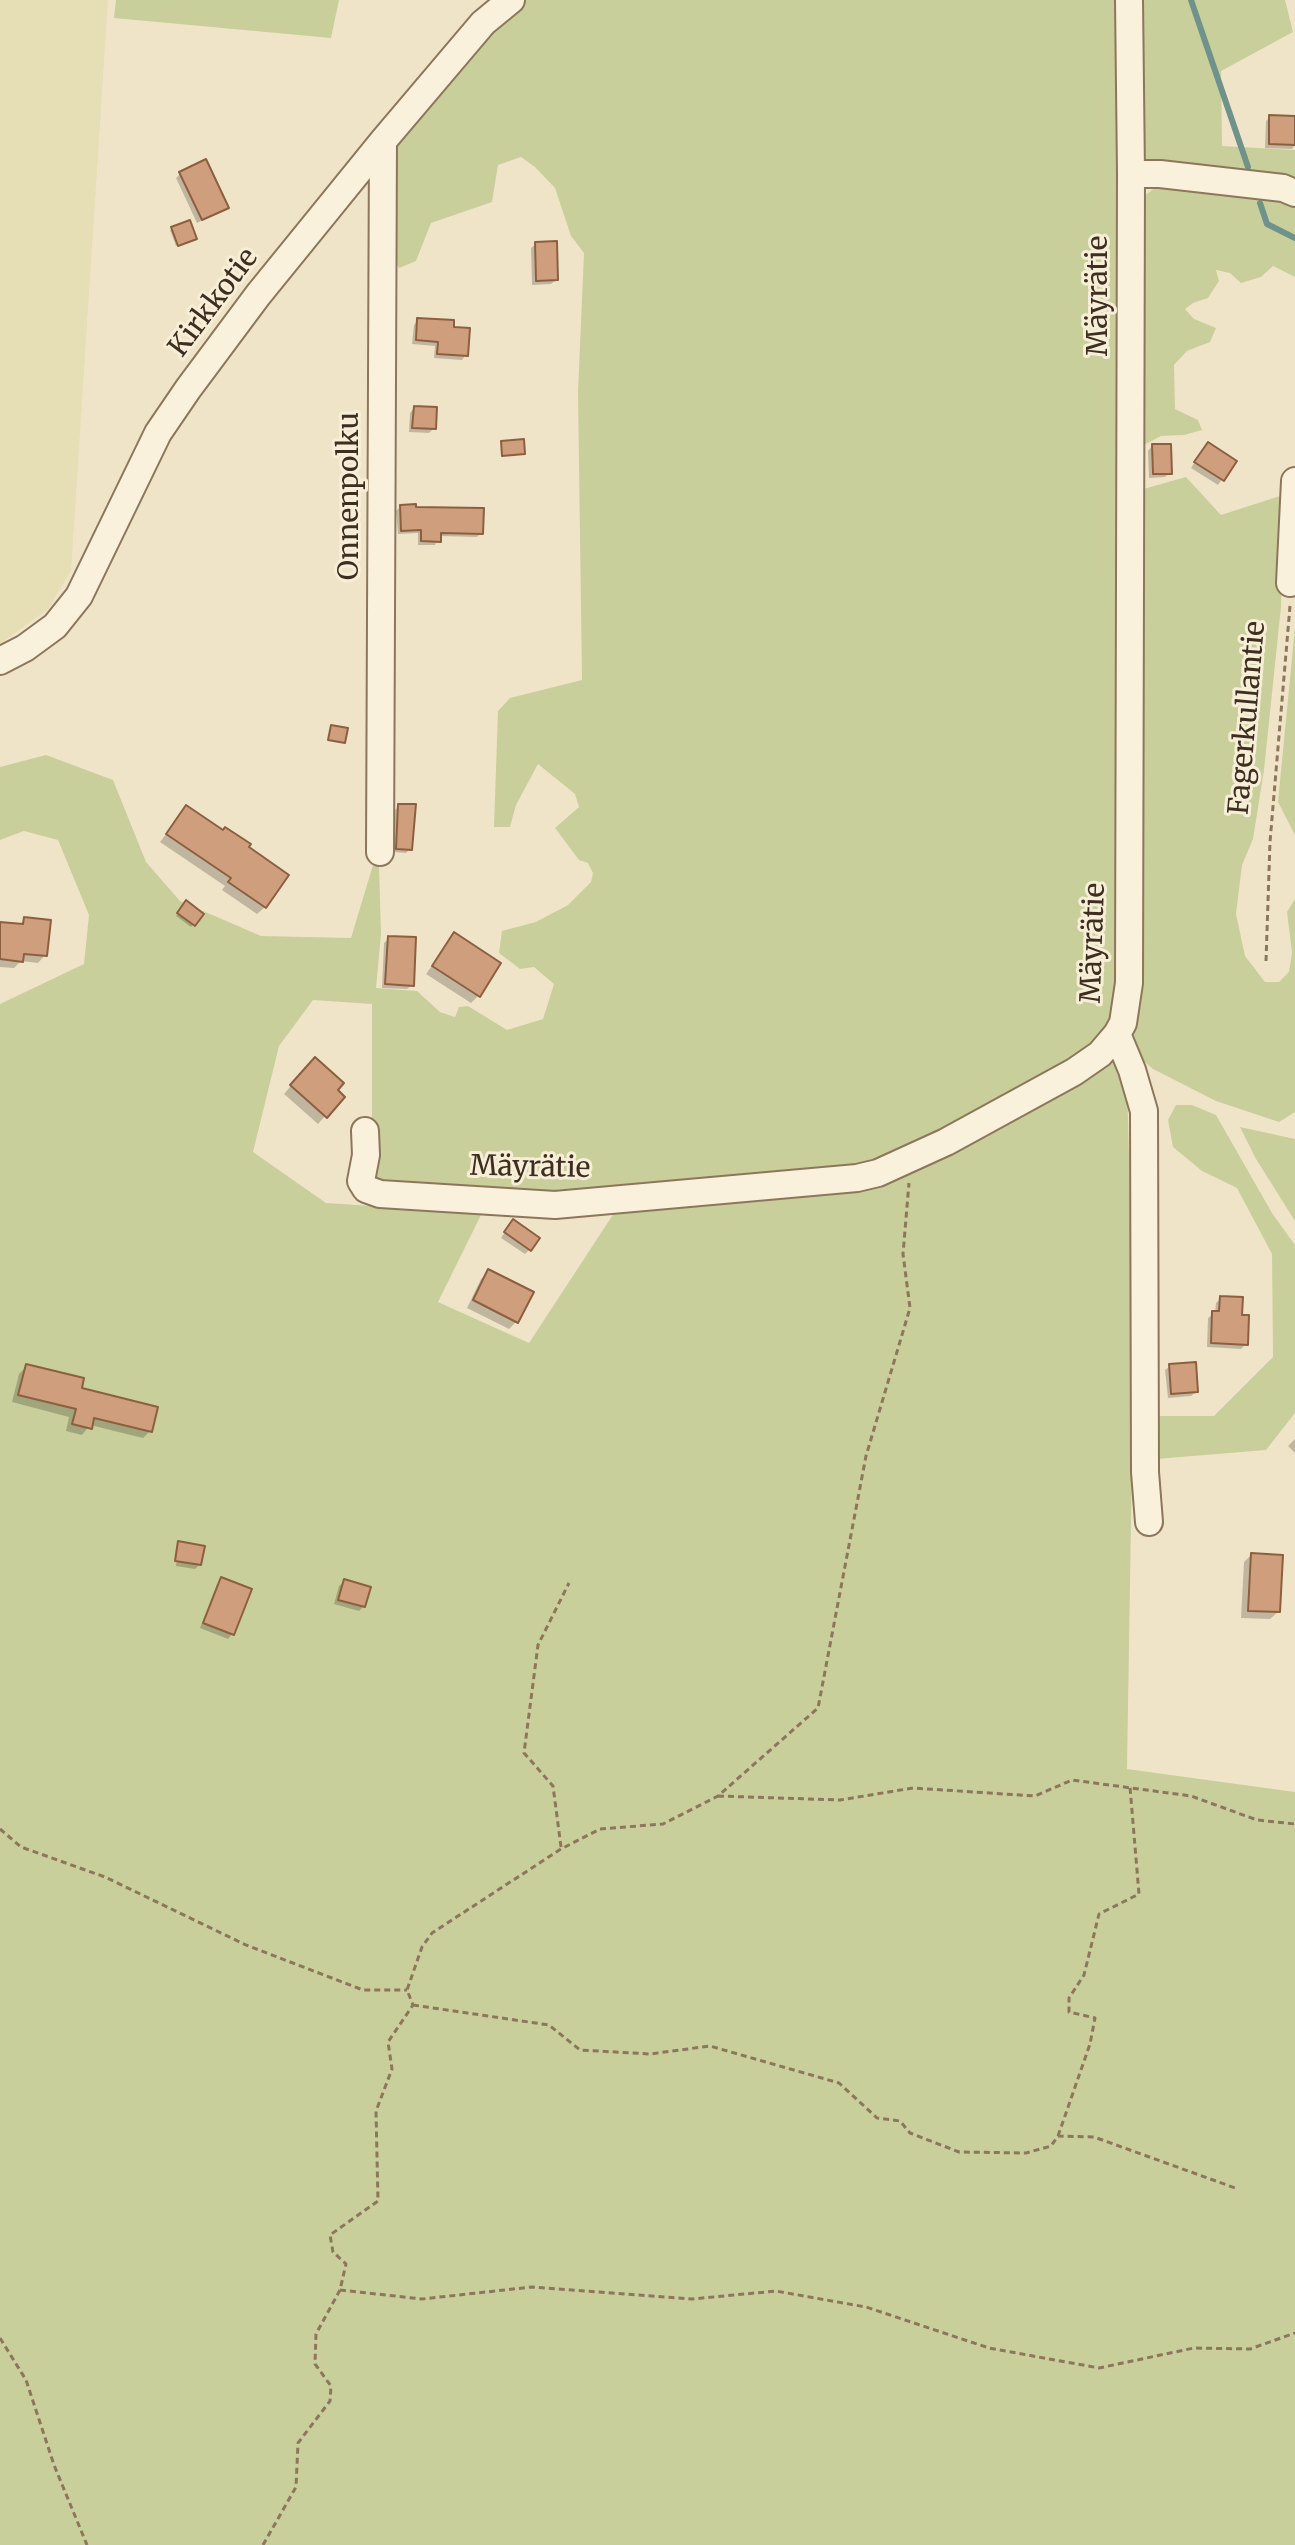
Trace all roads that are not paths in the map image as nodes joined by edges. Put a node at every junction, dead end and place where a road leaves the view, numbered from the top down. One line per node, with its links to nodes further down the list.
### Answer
1 (511, 0): 3 (street, Kirkkotie)
2 (1129, 0): 4 (street, Mäyrätie)
3 (383, 141): 8 (street, Kirkkotie); 9 (street, Onnenpolku)
4 (1131, 174): 5 (street); 10 (street, Mäyrätie)
5 (1295, 193)
6 (1295, 481): 7 (street)
7 (1290, 583)
8 (0, 661)
9 (380, 852)
10 (1117, 1034): 11 (street, Mäyrätie); 12 (street)
11 (365, 1131)
12 (1149, 1522)

